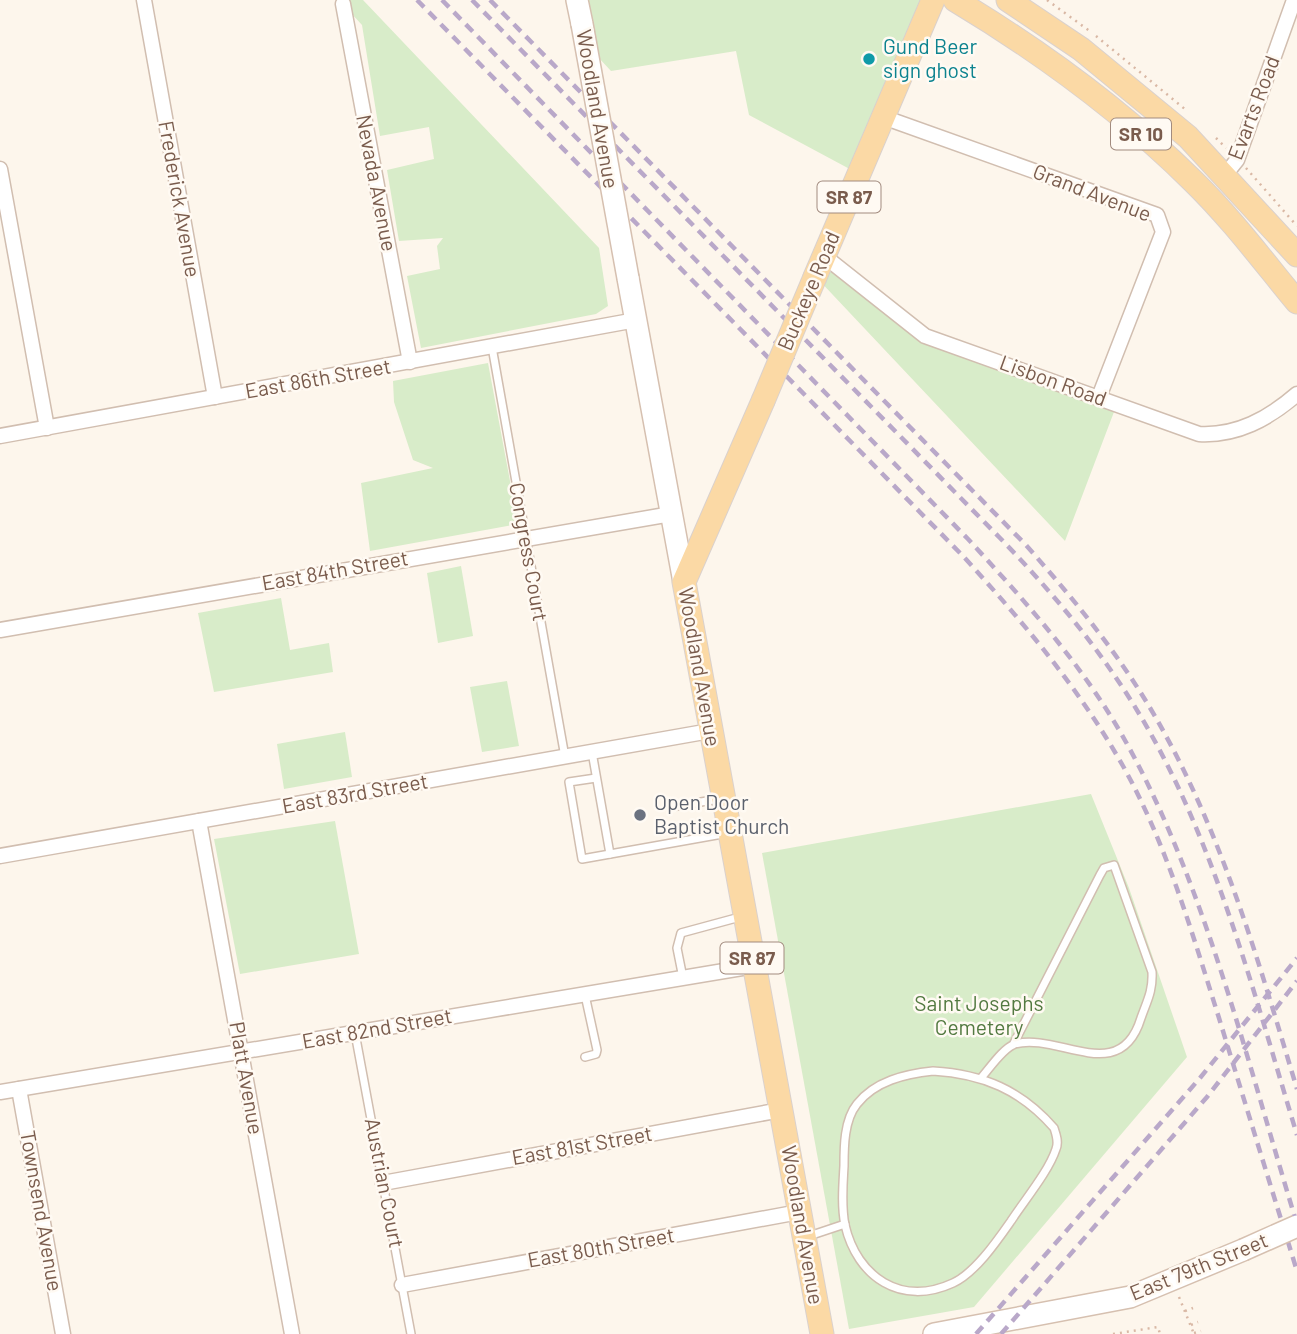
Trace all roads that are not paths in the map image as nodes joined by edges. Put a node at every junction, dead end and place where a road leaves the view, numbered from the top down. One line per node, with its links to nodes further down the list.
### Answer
1 (144, 0): 18 (street, Frederick Avenue)
2 (577, 0): 14 (main road, Woodland Avenue, bridge)
3 (933, 0): 8 (main road, Buckeye Road / SR 87)
4 (955, 0): 13 (main road, SR 10)
5 (1008, 0): 10 (main road, SR 10)
6 (1294, 0): 10 (street, Evarts Road)
7 (343, 4): 16 (street, Nevada Avenue)
8 (883, 117): 12 (main road, Buckeye Road / SR 87); 19 (street, Grand Avenue)
9 (0, 169): 20 (street)
10 (1225, 175): 11 (main road, SR 10)
11 (1297, 255)
12 (820, 267): 19 (street, Lisbon Road); 24 (main road, Buckeye Road / SR 87, bridge)
13 (1297, 302)
14 (636, 320): 15 (street, East 86th Street); 22 (main road, Woodland Avenue)
15 (492, 347): 16 (street, East 86th Street); 23 (lane, Congress Court)
16 (410, 362): 18 (street, East 86th Street)
17 (1297, 394): 19 (street, Lisbon Road)
18 (215, 397): 20 (street, East 86th Street)
19 (1099, 397)
20 (47, 428): 21 (street, East 86th Street)
21 (0, 436)
22 (671, 514): 23 (street, East 84th Street); 24 (main road, Woodland Avenue)
23 (526, 537): 25 (street, East 84th Street); 28 (lane, Congress Court)
24 (684, 582): 26 (main road, Woodland Avenue / SR 87)
25 (0, 630)
26 (710, 731): 27 (street, East 83rd Street); 30 (main road, Woodland Avenue / SR 87)
27 (592, 752): 28 (street, East 83rd Street); 29 (lane)
28 (565, 757): 32 (street, East 83rd Street)
29 (596, 778): 34 (lane); 34 (lane)
30 (723, 799): 31 (lane); 33 (main road, Woodland Avenue / SR 87)
31 (671, 807)
32 (199, 821): 35 (street, East 83rd Street); 42 (street, Platt Avenue)
33 (729, 833): 34 (lane); 36 (main road, Woodland Avenue / SR 87)
34 (610, 854)
35 (0, 856)
36 (744, 916): 37 (main road, Woodland Avenue / SR 87); 38 (lane)
37 (754, 965): 38 (street, East 82nd Street); 47 (main road, Woodland Avenue / SR 87)
38 (683, 978): 39 (street, East 82nd Street)
39 (585, 994): 40 (street, East 82nd Street); 43 (lane)
40 (355, 1033): 42 (street, East 82nd Street); 48 (lane, Austrian Court)
41 (1013, 1045): 41 (lane); 44 (lane)
42 (241, 1052): 45 (street, East 82nd Street); 55 (street, Platt Avenue)
43 (585, 1057)
44 (981, 1078): 50 (lane); 50 (lane)
45 (19, 1089): 46 (street, East 82nd Street); 54 (street, Townsend Avenue)
46 (0, 1092)
47 (781, 1110): 48 (street, East 81st Street); 49 (main road, Woodland Avenue / SR 87)
48 (383, 1183): 53 (lane, Austrian Court)
49 (799, 1212): 52 (main road, Woodland Avenue / SR 87); 53 (street, East 80th Street)
50 (845, 1224): 52 (lane)
51 (1297, 1226): 58 (main road, East 79th Street, bridge)
52 (804, 1238): 57 (main road, Woodland Avenue / SR 87)
53 (402, 1285): 56 (lane, Austrian Court)
54 (63, 1334)
55 (292, 1334)
56 (411, 1334)
57 (822, 1334)
58 (934, 1334)

